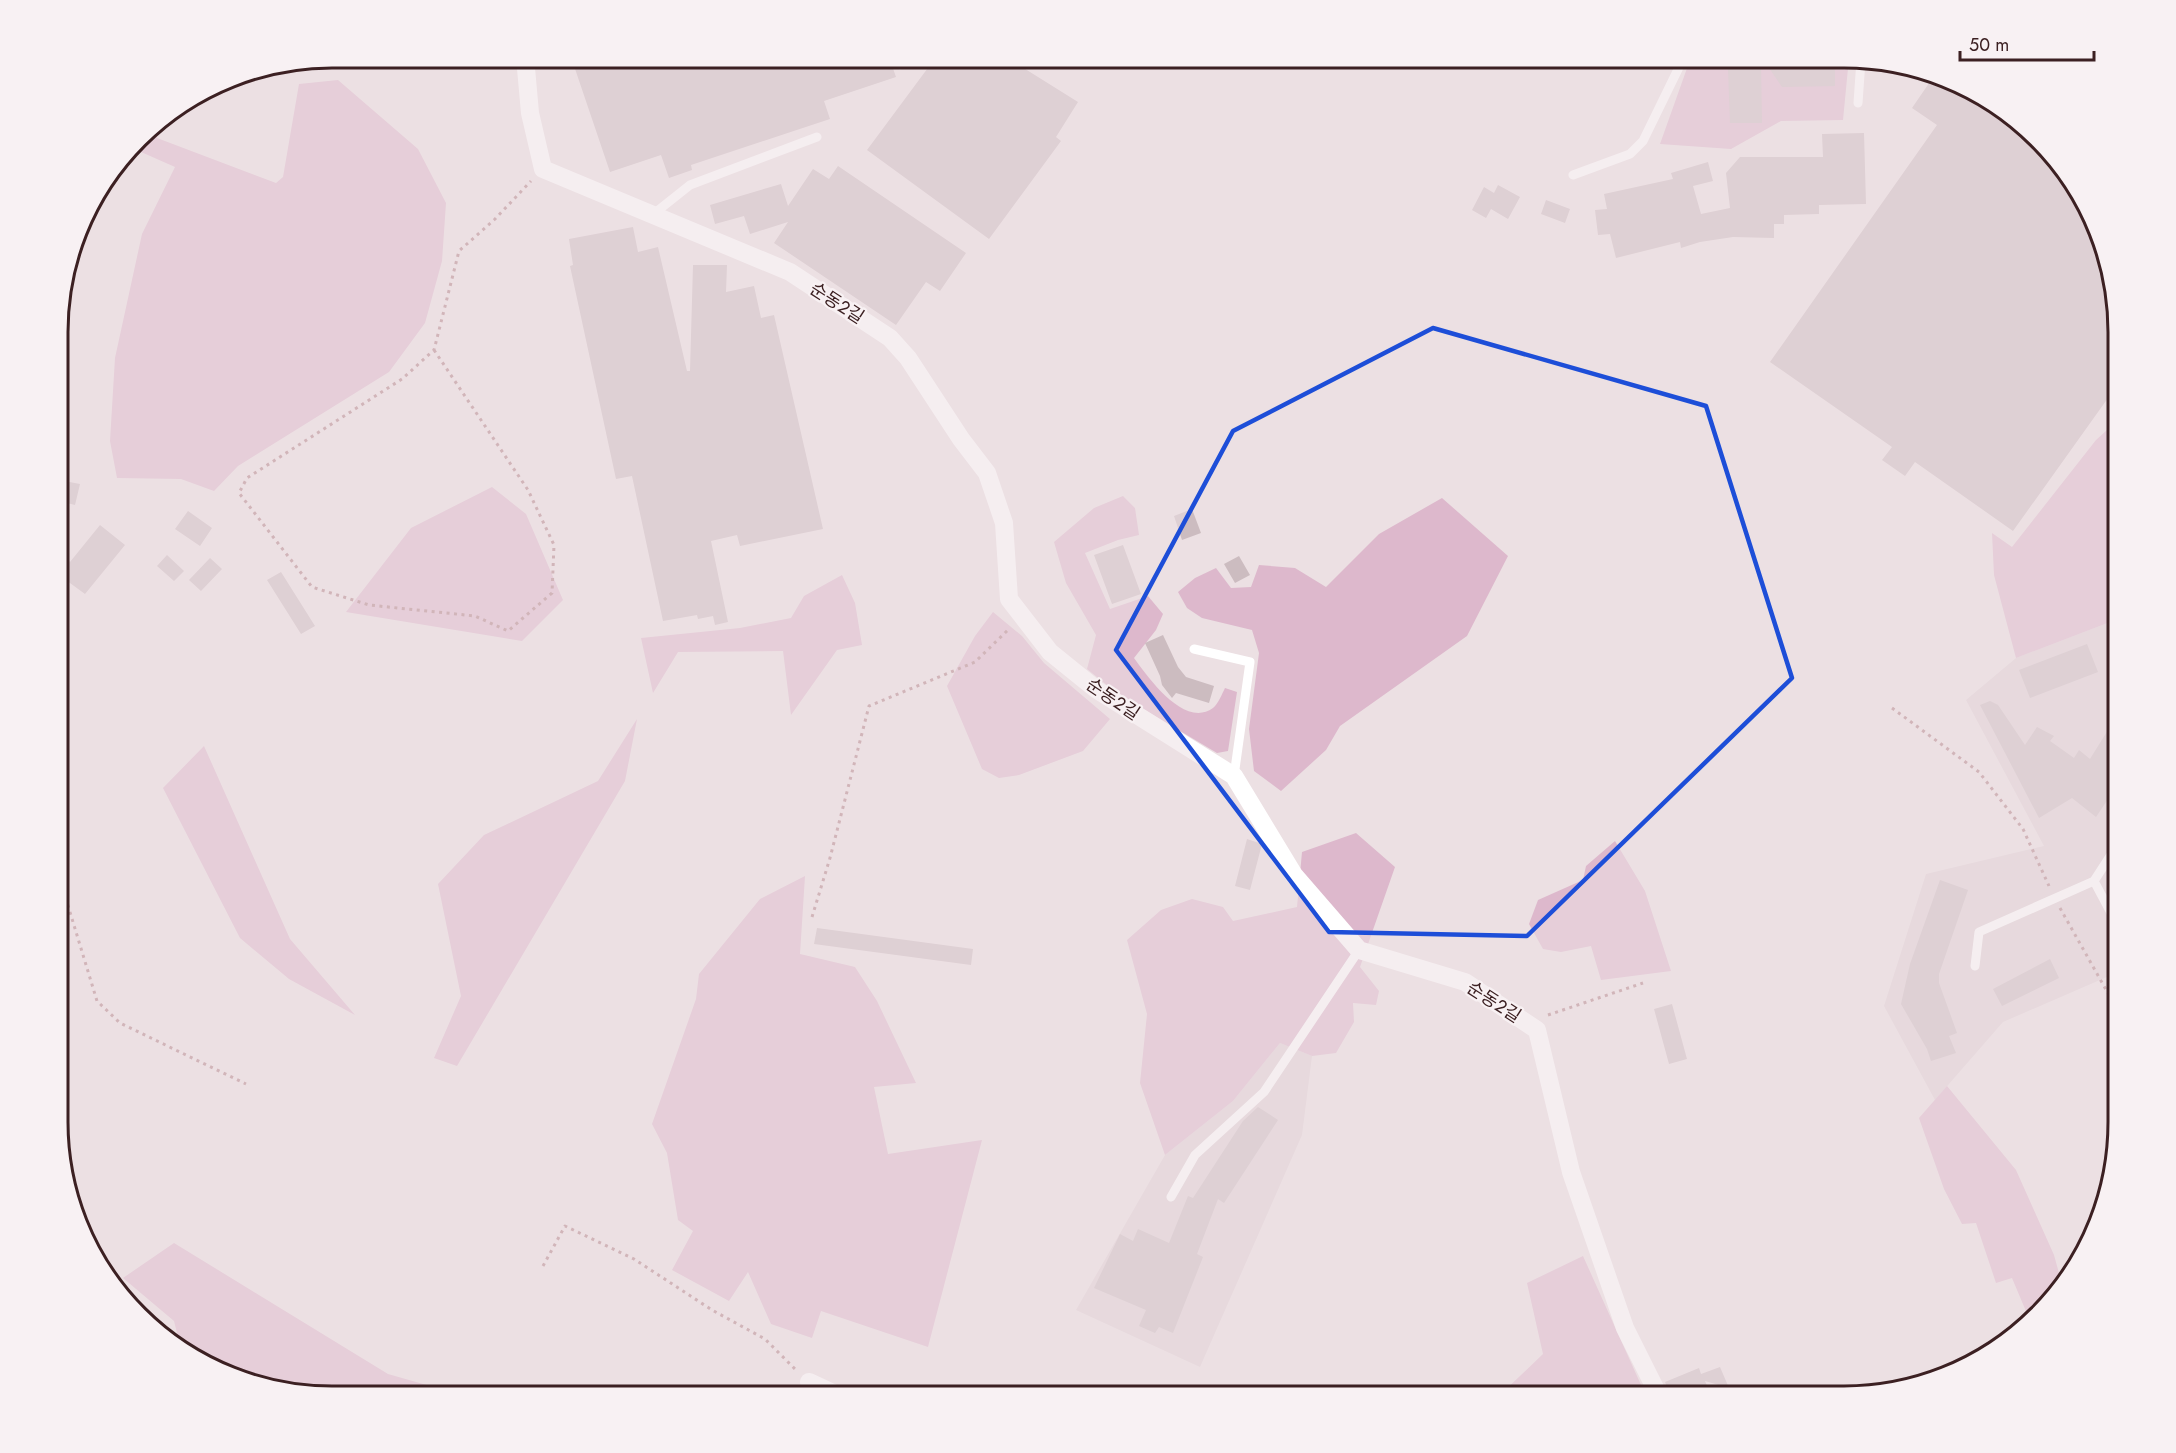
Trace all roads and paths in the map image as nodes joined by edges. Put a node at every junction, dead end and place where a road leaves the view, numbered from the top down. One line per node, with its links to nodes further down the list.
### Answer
1 (526, 68): 6 (street)
2 (1678, 68): 7 (lane)
3 (1860, 68): 4 (lane)
4 (1858, 103)
5 (817, 137): 8 (lane)
6 (543, 169): 8 (street, 순동2길); 9 (path)
7 (1573, 175)
8 (651, 216): 10 (street, 순동2길)
9 (434, 350): 9 (path)
10 (1022, 617): 13 (street, 순동2길); 19 (path)
11 (1194, 649): 13 (lane)
12 (1892, 708): 16 (path)
13 (1234, 776): 20 (street, 순동2길)
14 (2108, 859): 15 (lane)
15 (2094, 881): 16 (lane); 18 (lane)
16 (2055, 899): 21 (lane); 23 (path)
17 (68, 906): 25 (path)
18 (2108, 907)
19 (812, 917)
20 (1359, 950): 24 (street, 순동2길); 26 (lane)
21 (1975, 966)
22 (1643, 983): 24 (path)
23 (2108, 993)
24 (1526, 1023): 30 (street, 순동2길)
25 (246, 1083)
26 (1171, 1197)
27 (543, 1266): 28 (path)
28 (809, 1382): 29 (street)
29 (818, 1386)
30 (1654, 1386)

